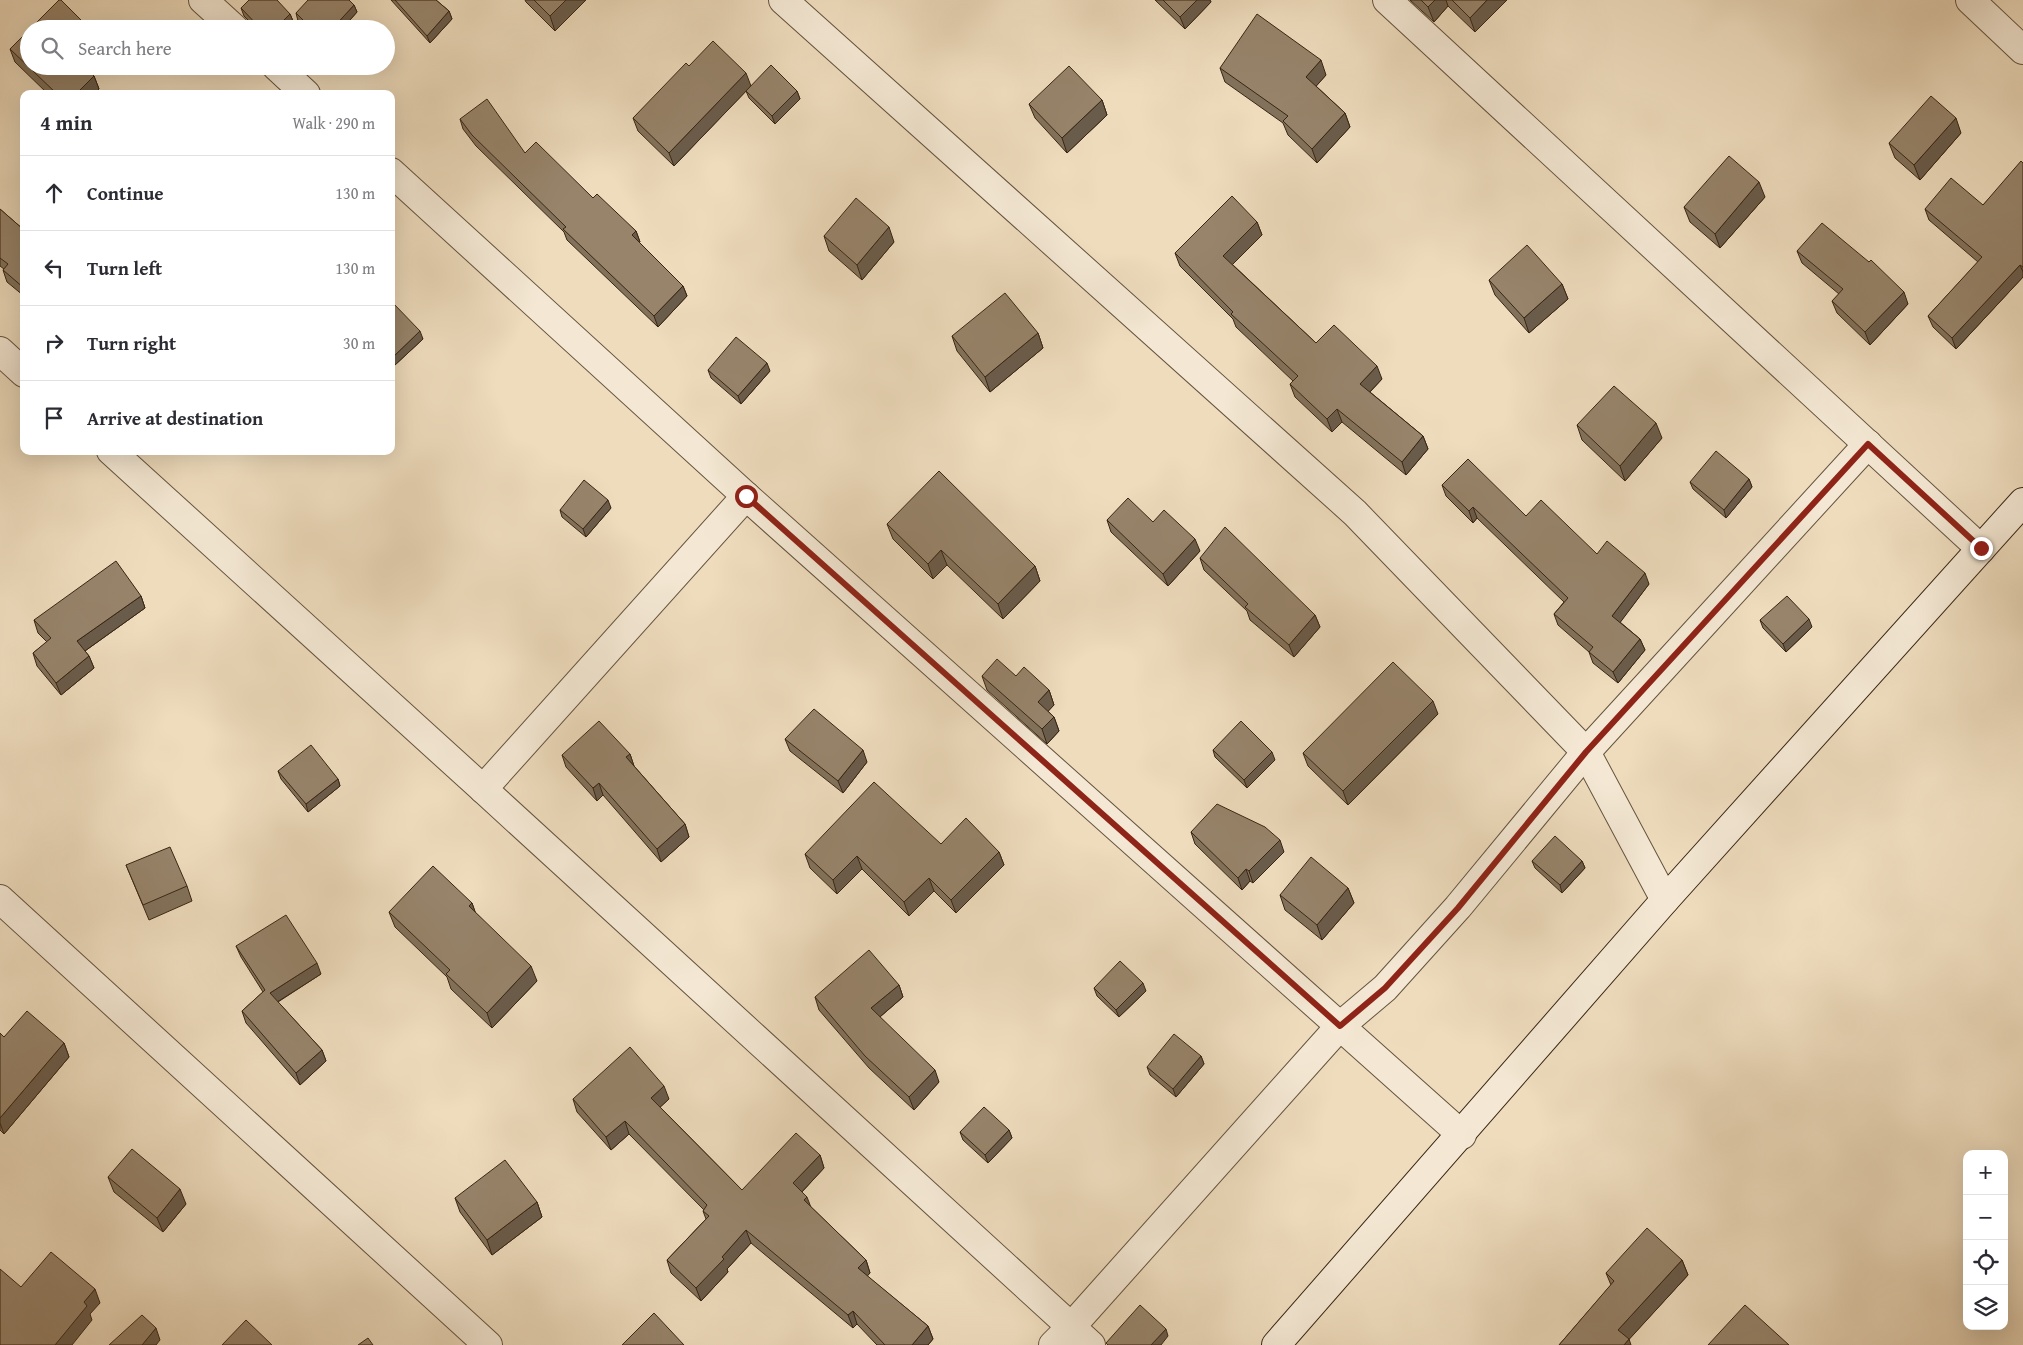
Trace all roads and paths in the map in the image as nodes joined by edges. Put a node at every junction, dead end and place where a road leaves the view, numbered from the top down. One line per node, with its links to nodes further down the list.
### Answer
1 (203, 0): 5 (street)
2 (783, 0): 17 (street)
3 (1388, 0): 12 (street)
4 (1970, 0): 6 (street)
5 (225, 20)
6 (2023, 50)
7 (286, 75): 8 (street)
8 (302, 90)
9 (395, 176): 14 (street)
10 (0, 351): 11 (street)
11 (20, 369)
12 (1868, 444): 16 (street); 17 (street)
13 (115, 455): 18 (street)
14 (746, 496): 18 (street); 21 (street)
15 (2023, 502): 16 (street)
16 (1981, 548): 20 (street)
17 (1586, 752): 20 (street); 21 (street)
18 (483, 788): 23 (street)
19 (0, 899): 24 (street)
20 (1665, 900): 22 (street)
21 (1340, 1026): 22 (street); 23 (street)
22 (1462, 1135): 26 (street)
23 (1062, 1336): 25 (street)
24 (488, 1345)
25 (1091, 1345)
26 (1276, 1345)

